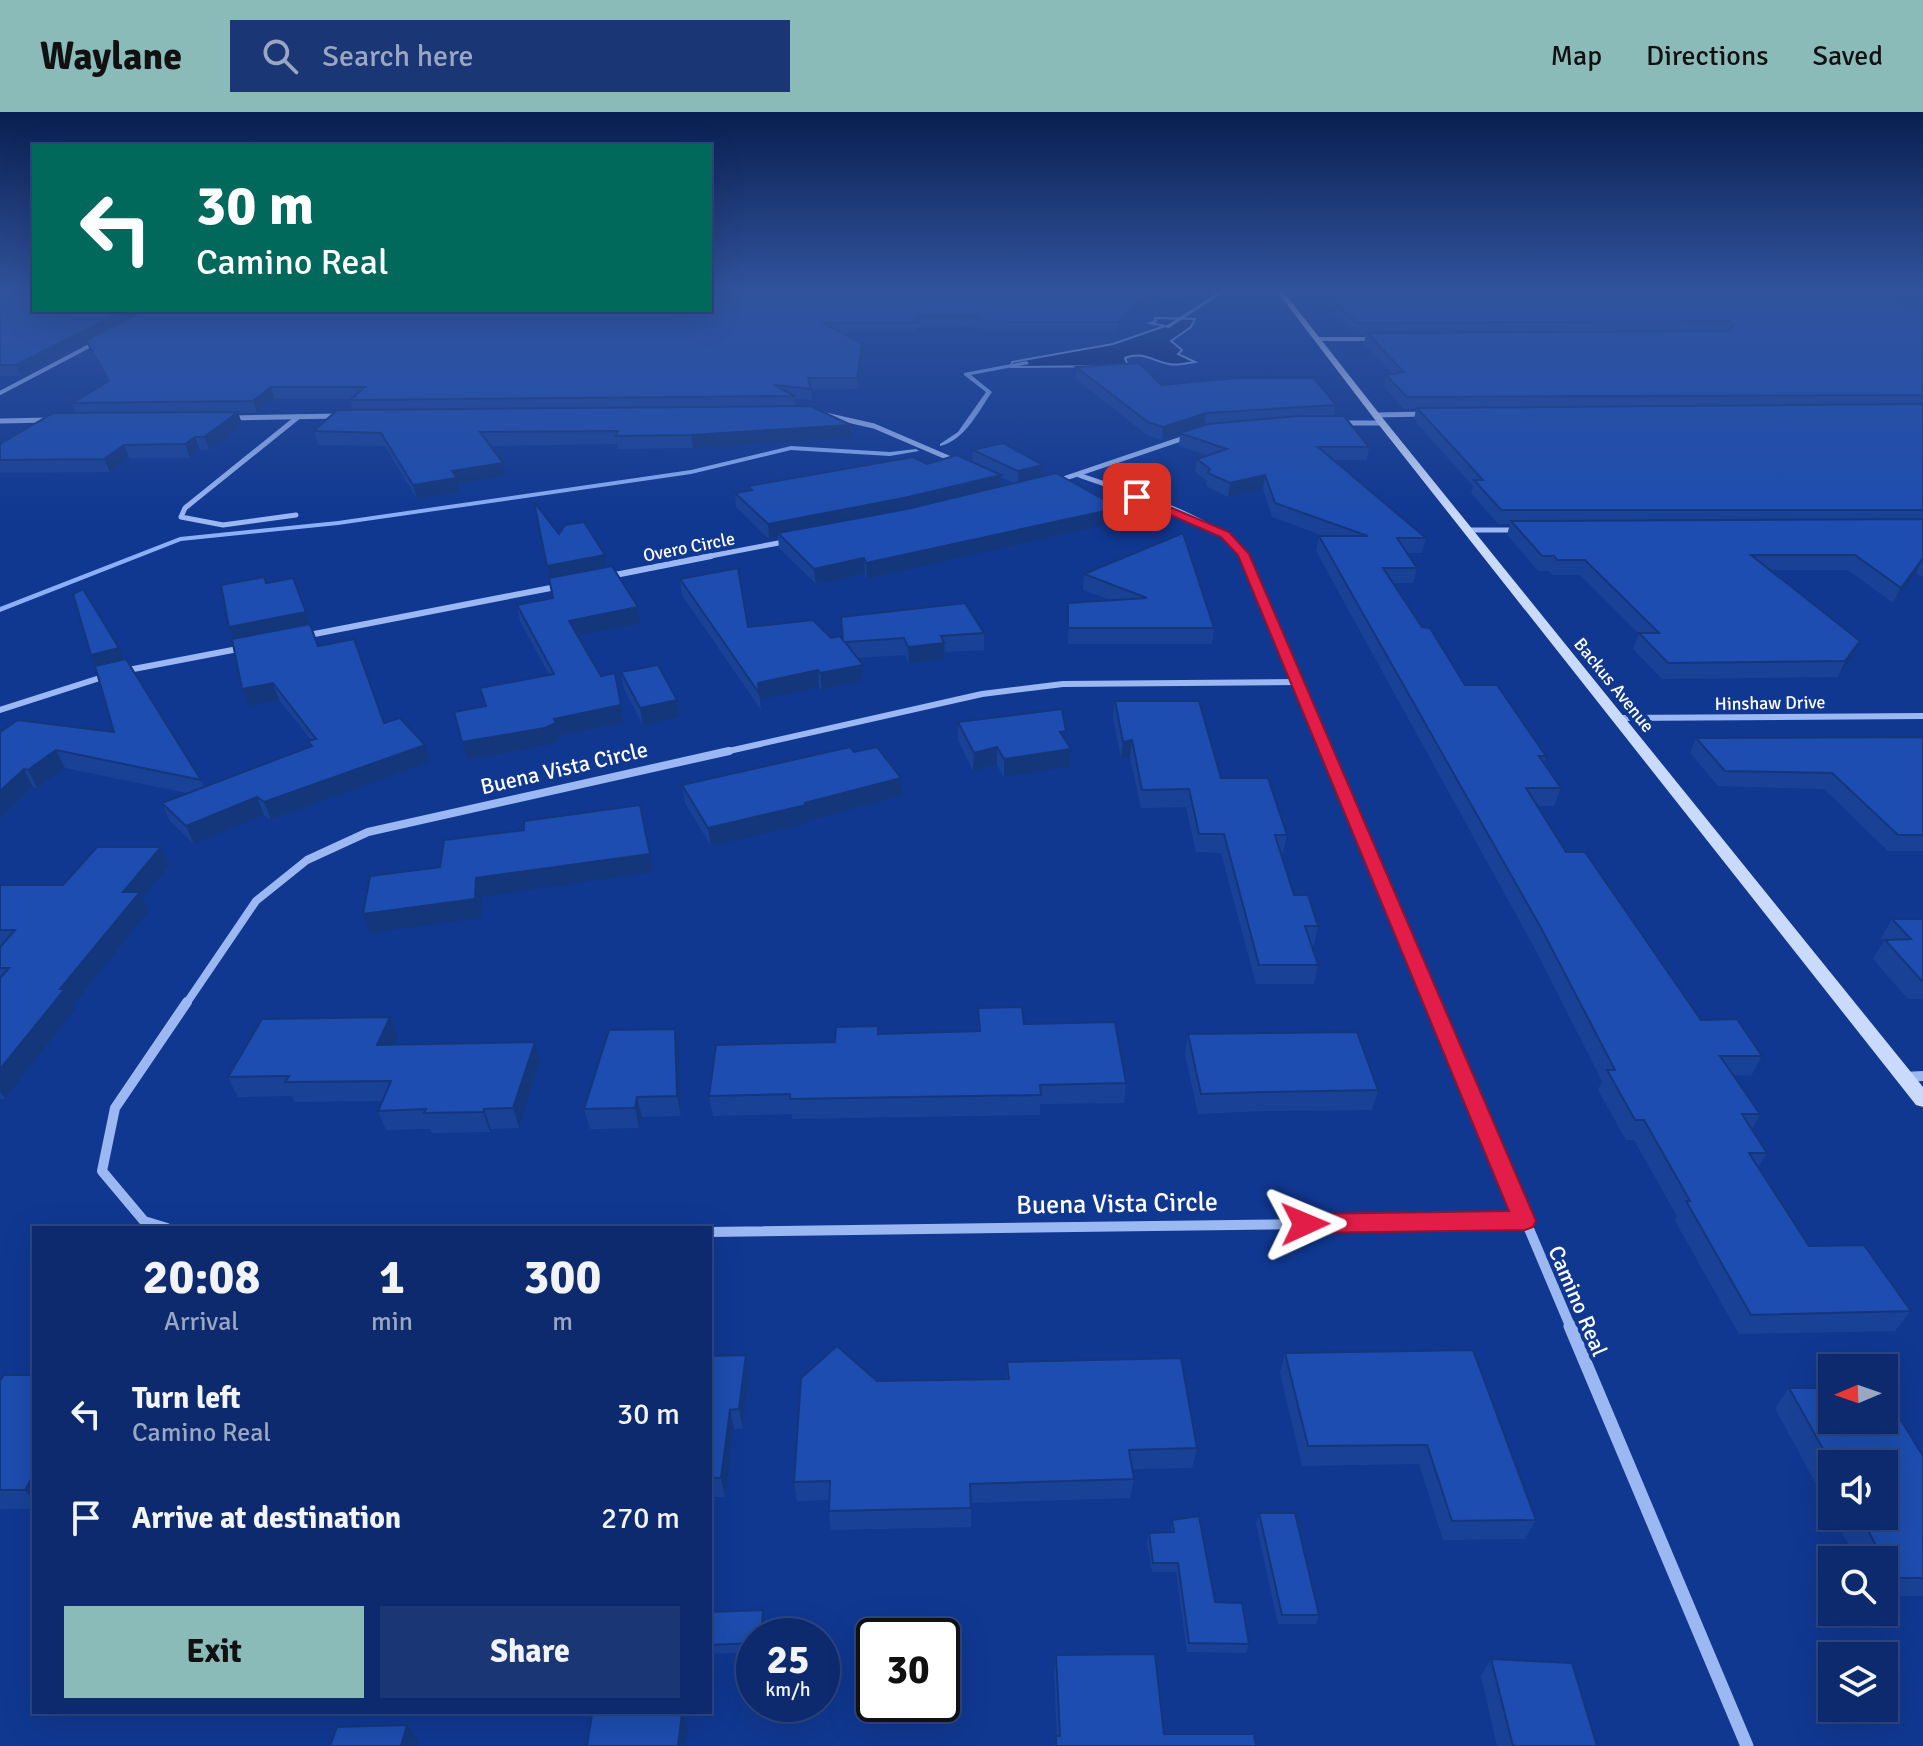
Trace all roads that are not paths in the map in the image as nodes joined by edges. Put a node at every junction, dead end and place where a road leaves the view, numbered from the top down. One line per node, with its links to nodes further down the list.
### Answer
1 (51, 366): 3 (street)
2 (1339, 366): 9 (street, Backus Avenue)
3 (0, 393)
4 (812, 413): 16 (street)
5 (1439, 414): 9 (street)
6 (347, 416): 7 (street)
7 (299, 417): 8 (street); 19 (street)
8 (220, 418)
9 (1379, 419): 13 (street); 20 (street, Backus Avenue)
10 (16, 420): 11 (street); 12 (street); 14 (street)
11 (63, 420)
12 (0, 421)
13 (1335, 423)
14 (0, 429)
15 (1191, 435): 17 (street)
16 (964, 465)
17 (1079, 475): 18 (street); 27 (street, Camino Real)
18 (1050, 483)
19 (296, 515)
20 (1468, 530): 21 (street); 30 (street, Backus Avenue)
21 (1531, 530)
22 (792, 541): 23 (street, Overo Circle)
23 (607, 577)
24 (577, 583): 25 (street)
25 (300, 637)
26 (254, 646): 28 (street)
27 (1299, 682): 34 (street, Camino Real); 35 (street, Buena Vista Circle)
28 (0, 710)
29 (1923, 716): 30 (street, Hinshaw Drive)
30 (1618, 718): 32 (street, Backus Avenue)
31 (1923, 1076): 32 (street)
32 (1904, 1077): 33 (street, Backus Avenue)
33 (1923, 1100)
34 (1525, 1221): 36 (street, Buena Vista Circle); 37 (street, Camino Real)
35 (160, 1226)
36 (712, 1232)
37 (1747, 1746)

